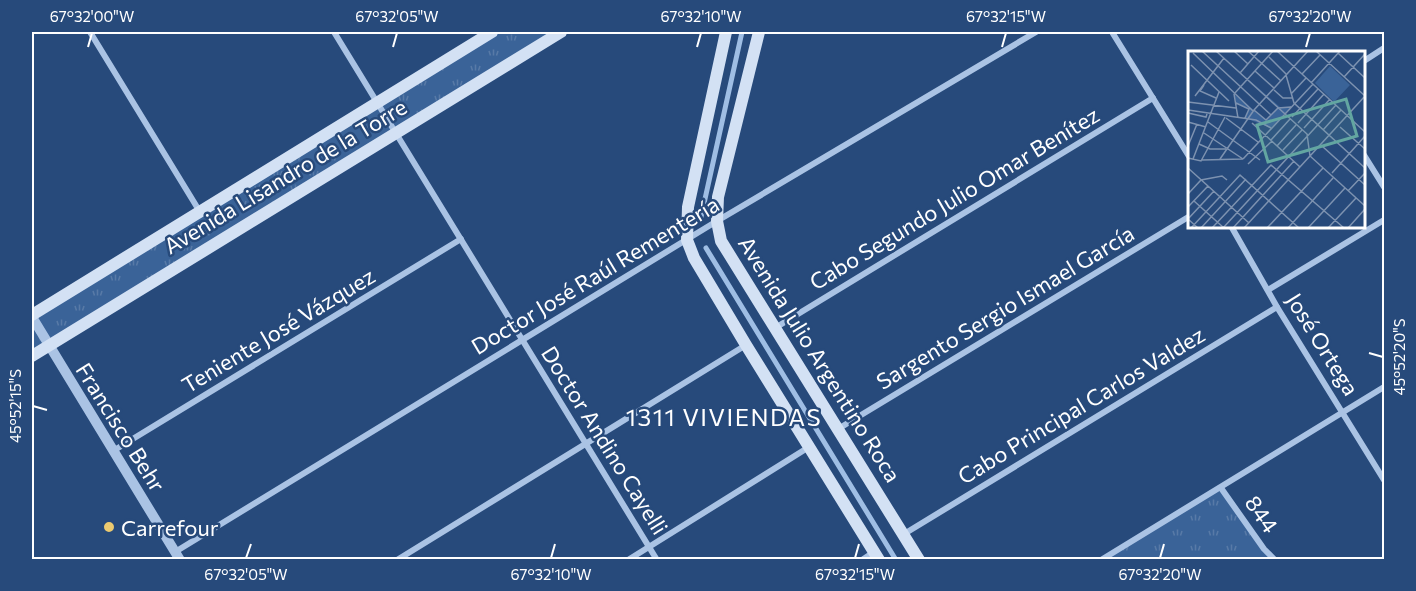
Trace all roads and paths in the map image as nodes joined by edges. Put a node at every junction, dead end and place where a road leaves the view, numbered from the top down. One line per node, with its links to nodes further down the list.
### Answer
1 (90, 32): 17 (street)
2 (334, 32): 12 (street, Doctor Andino Cayelli)
3 (492, 32): 12 (main road, Avenida Lisandro de la Torre)
4 (561, 32): 13 (main road, Avenida Lisandro de la Torre)
5 (726, 32): 23 (main road)
6 (759, 32): 20 (main road, Avenida Julio Argentino Roca)
7 (1036, 32): 20 (street, Doctor José Raúl Rementería)
8 (1112, 32): 11 (street)
9 (1384, 48): 10 (street)
10 (1365, 60)
11 (1153, 98): 14 (street); 27 (street, Cabo Segundo Julio Omar Benítez)
12 (377, 102): 13 (street, Doctor Andino Cayelli); 17 (main road, Avenida Lisandro de la Torre)
13 (396, 133): 22 (street, Doctor Andino Cayelli); 29 (main road, Avenida Lisandro de la Torre)
14 (1188, 155)
15 (1365, 157): 16 (street)
16 (1384, 187)
17 (200, 212): 26 (main road, Avenida Lisandro de la Torre)
18 (1188, 217): 34 (street, Sargento Sergio Ismael García)
19 (1384, 220): 24 (street)
20 (717, 221): 23 (street, Doctor José Raúl Rementería); 27 (main road, Avenida Julio Argentino Roca)
21 (1232, 228): 24 (street, José Ortega)
22 (461, 239): 28 (street, Doctor Andino Cayelli); 37 (street, Teniente José Vázquez)
23 (687, 240): 28 (street, Doctor José Raúl Rementería); 30 (main road)
24 (1268, 290): 25 (street, José Ortega)
25 (1277, 307): 33 (street, José Ortega); 40 (street, Cabo Principal Carlos Valdez)
26 (32, 316): 29 (street, Francisco Behr)
27 (774, 328): 34 (main road, Avenida Julio Argentino Roca)
28 (523, 340): 35 (street, Doctor Andino Cayelli); 42 (street, Doctor José Raúl Rementería)
29 (48, 345): 31 (main road, Avenida Lisandro de la Torre); 37 (street, Francisco Behr)
30 (746, 345): 35 (street); 36 (main road)
31 (32, 356)
32 (1384, 387): 33 (street)
33 (1343, 411): 38 (street, José Ortega); 39 (street)
34 (838, 429): 40 (main road, Avenida Julio Argentino Roca)
35 (586, 444): 41 (street, Doctor Andino Cayelli); 44 (street)
36 (810, 447): 41 (street); 43 (main road)
37 (113, 451): 42 (street, Francisco Behr)
38 (1384, 480)
39 (1221, 488): 49 (street); 50 (street, 844)
40 (904, 534): 48 (main road, Avenida Julio Argentino Roca)
41 (649, 546): 45 (street); 46 (street, Doctor Andino Cayelli)
42 (177, 556)
43 (877, 556): 47 (street)
44 (397, 560)
45 (628, 560)
46 (657, 560)
47 (862, 560)
48 (919, 560)
49 (1101, 560)
50 (1275, 560)

